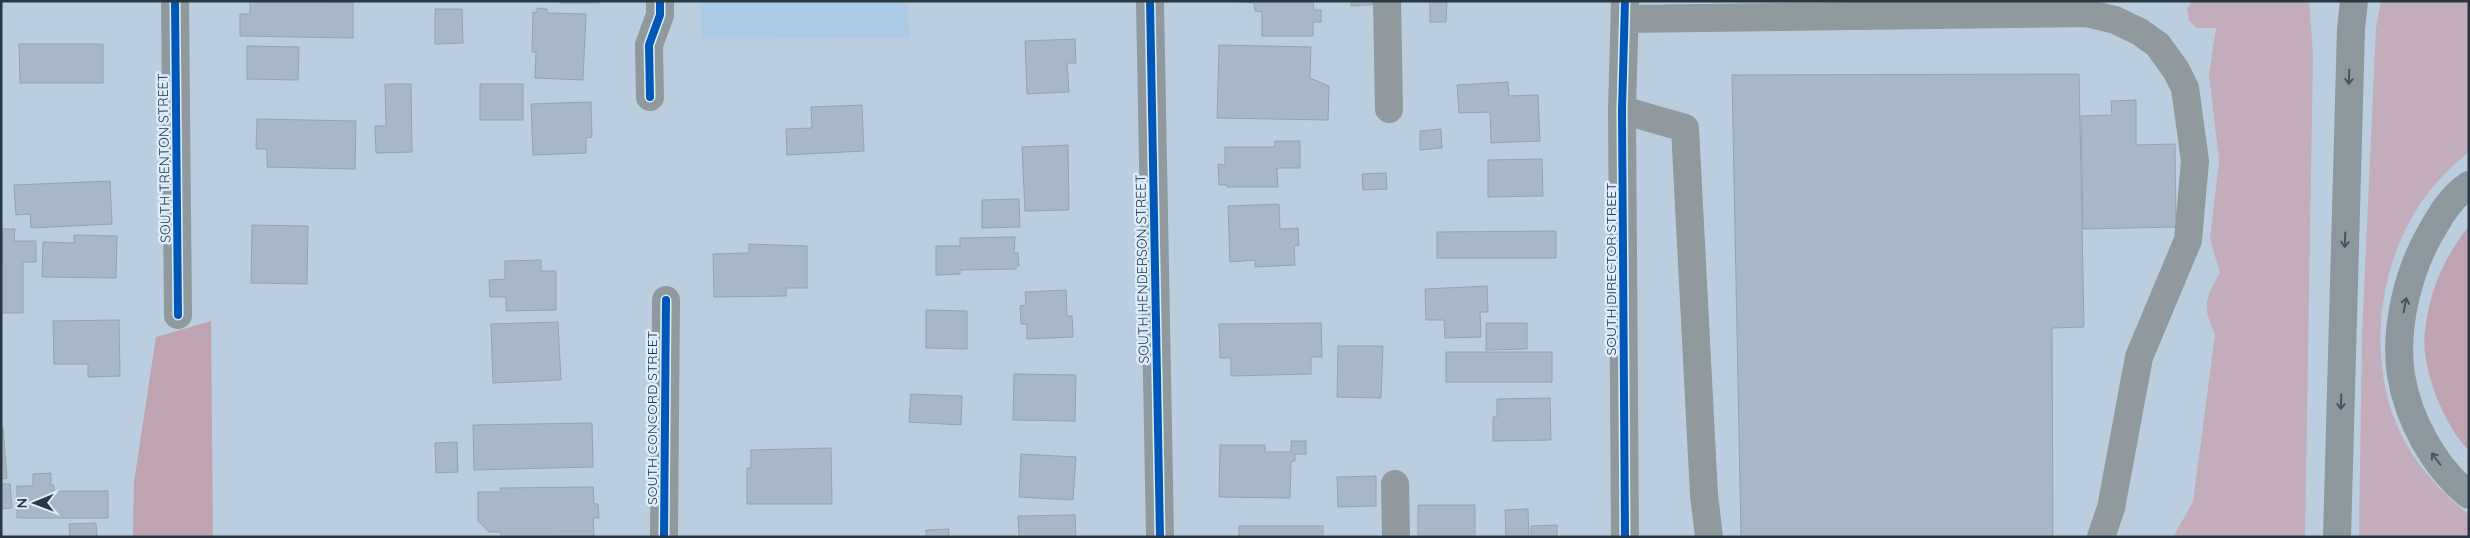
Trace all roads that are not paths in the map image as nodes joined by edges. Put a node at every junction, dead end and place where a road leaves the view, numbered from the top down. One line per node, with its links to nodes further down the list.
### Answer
1 (175, 1): 15 (street, SOUTH TRENTON STREET)
2 (660, 1): 10 (street)
3 (1150, 1): 19 (street, SOUTH HENDERSON STREET)
4 (1387, 1): 11 (street)
5 (2341, 1): 9 (highway)
6 (2354, 1): 9 (highway)
7 (1955, 8): 8 (street); 23 (street)
8 (1625, 10): 12 (street, SOUTH DIRECTOR STREET)
9 (2351, 29): 24 (highway, one-way to 24)
10 (650, 96)
11 (1389, 109)
12 (1622, 110): 21 (street, SOUTH DIRECTOR STREET); 22 (street)
13 (2469, 185): 17 (highway, one-way to 13)
14 (666, 300): 18 (street, SOUTH CONCORD STREET)
15 (178, 315)
16 (1395, 484): 20 (street)
17 (2469, 495)
18 (664, 537)
19 (1160, 537)
20 (1396, 537)
21 (1625, 537)
22 (1710, 537)
23 (2101, 537)
24 (2337, 537)

